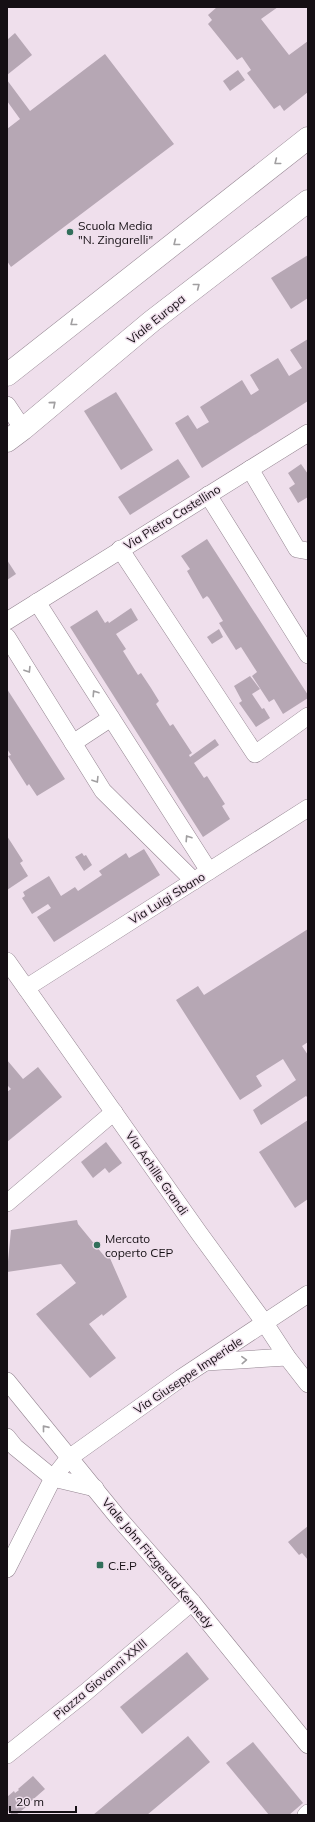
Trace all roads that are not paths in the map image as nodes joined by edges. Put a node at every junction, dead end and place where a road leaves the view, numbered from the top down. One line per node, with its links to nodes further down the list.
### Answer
1 (308, 138): 3 (street, one-way to 3)
2 (308, 201): 6 (street, Viale Europa, one-way to 2)
3 (7, 375)
4 (7, 405): 6 (street)
5 (308, 433): 7 (street, Via Pietro Castellino)
6 (15, 435)
7 (250, 469): 8 (street, Via Pietro Castellino); 10 (street)
8 (208, 495): 9 (street, Via Pietro Castellino); 14 (street)
9 (120, 549): 11 (street, Via Pietro Castellino); 15 (street)
10 (308, 551)
11 (37, 602): 12 (street, Via Pietro Castellino); 16 (street, one-way to 11)
12 (7, 621)
13 (7, 637): 17 (street, one-way to 17)
14 (308, 655)
15 (308, 716)
16 (111, 718): 17 (street); 19 (street, one-way to 16)
17 (73, 743): 20 (street, one-way to 20)
18 (308, 808): 19 (street, Via Luigi Sbano)
19 (209, 871): 20 (street, Via Luigi Sbano)
20 (194, 881): 22 (street, Via Luigi Sbano)
21 (7, 961): 22 (street, Via Achille Grandi)
22 (26, 988): 23 (street, Via Achille Grandi)
23 (114, 1112): 24 (street); 26 (street, Via Achille Grandi)
24 (7, 1203)
25 (308, 1294): 26 (street, Via Giuseppe Imperiale)
26 (264, 1322): 27 (street, Via Achille Grandi); 28 (street, Via Giuseppe Imperiale)
27 (287, 1357): 28 (street, one-way to 27); 30 (street, Via Achille Grandi)
28 (205, 1362): 32 (street, Via Giuseppe Imperiale)
29 (7, 1381): 32 (street, Viale John Fitzgerald Kennedy, one-way to 29)
30 (308, 1384)
31 (7, 1437): 33 (street)
32 (69, 1458): 33 (street); 34 (street, Viale John Fitzgerald Kennedy)
33 (53, 1478): 34 (street); 35 (street)
34 (95, 1488): 36 (street, Viale John Fitzgerald Kennedy)
35 (7, 1569)
36 (192, 1602): 37 (street, Viale John Fitzgerald Kennedy); 38 (street, Piazza Giovanni XXIII)
37 (308, 1745)
38 (7, 1755)

